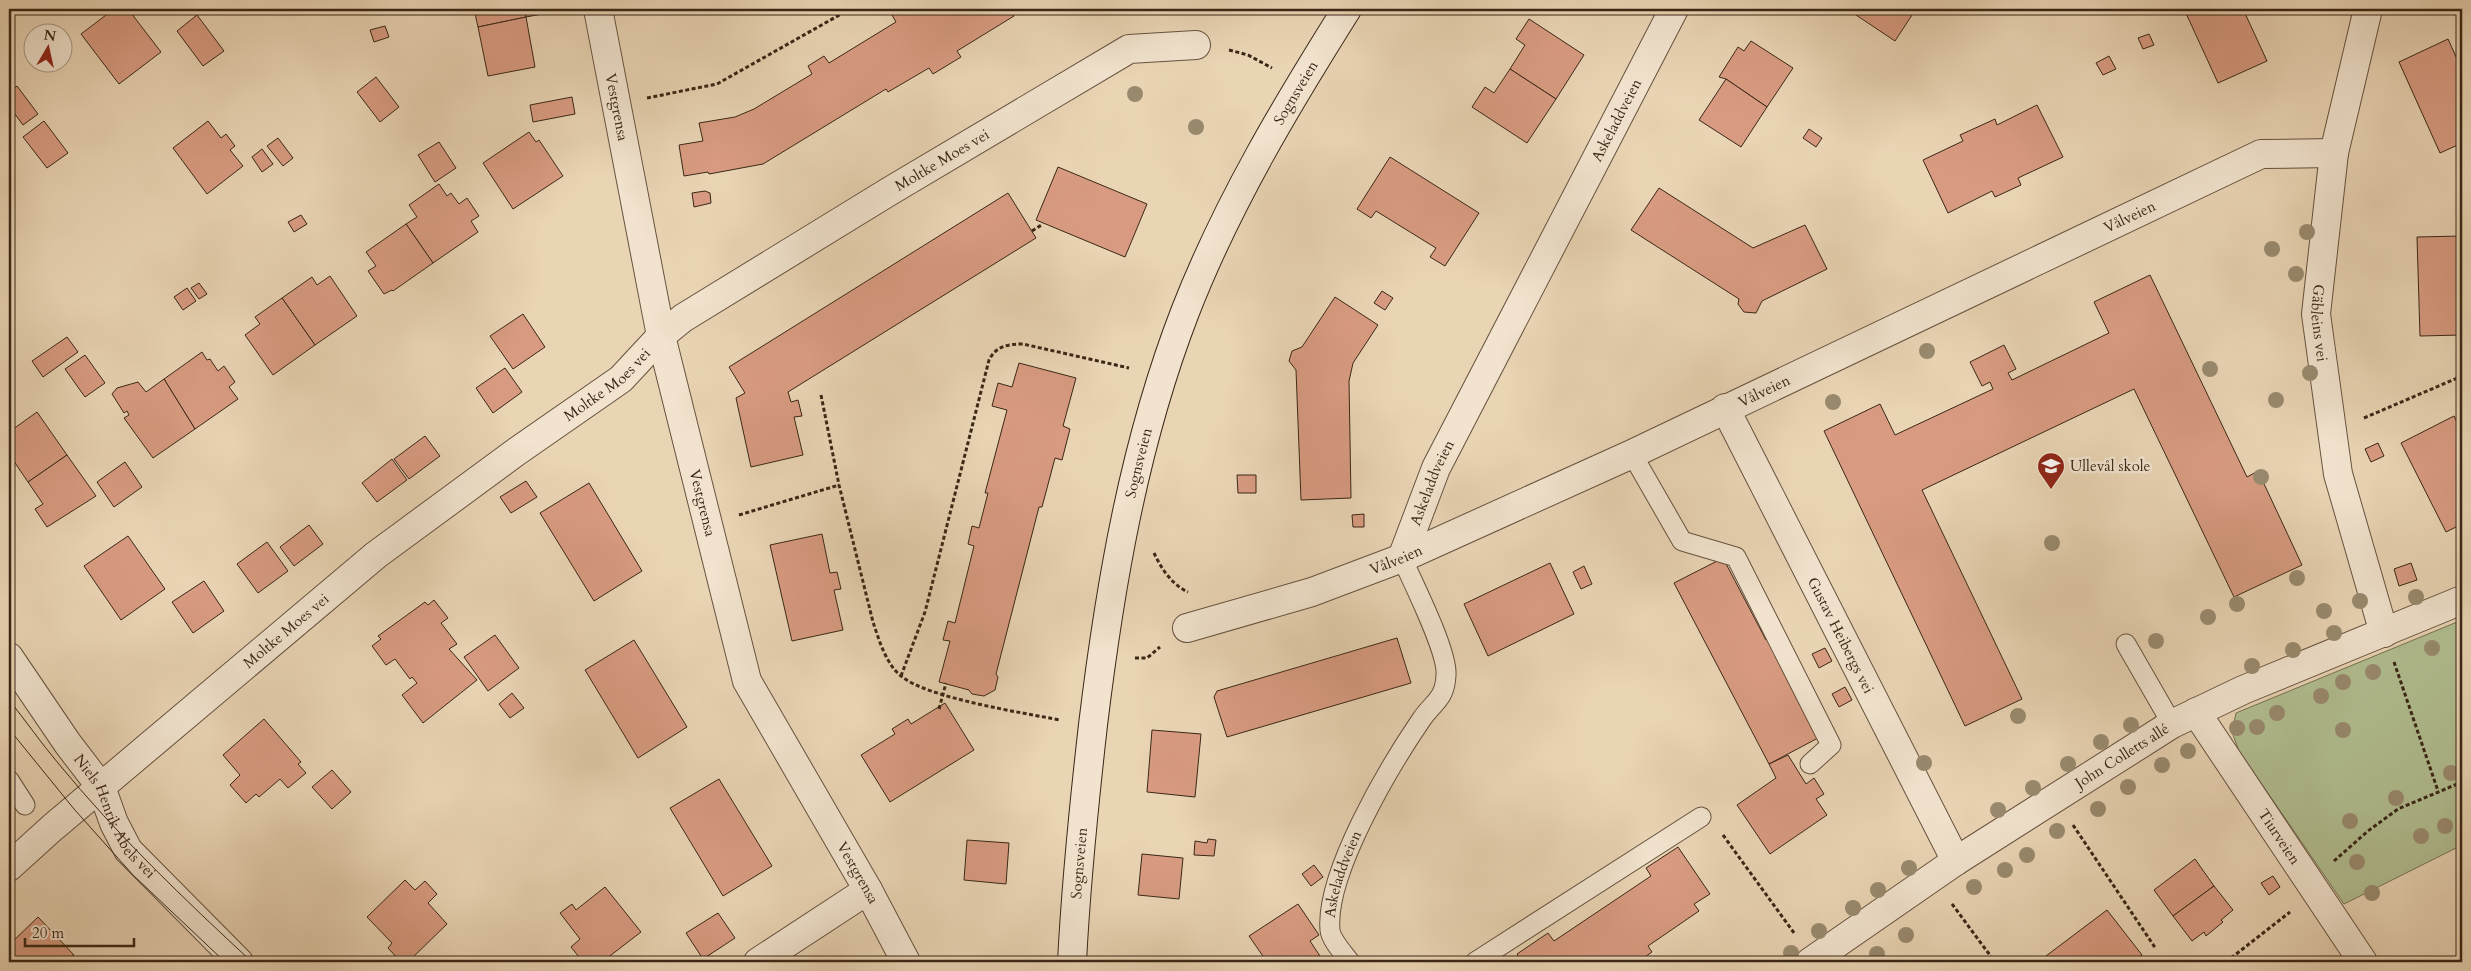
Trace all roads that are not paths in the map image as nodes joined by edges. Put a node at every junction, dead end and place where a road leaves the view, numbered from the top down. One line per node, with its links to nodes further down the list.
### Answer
1 (598, 9): 7 (street, Vestgrensa)
2 (1347, 9): 29 (street, Sognsveien)
3 (1674, 9): 10 (street, Askeladdveien)
4 (2368, 9): 6 (street, Gäbleins vei)
5 (1196, 45): 7 (street, Moltke Moes vei)
6 (2334, 153): 8 (street, Vålveien); 13 (street, Gäbleins vei)
7 (661, 336): 20 (street, Moltke Moes vei); 25 (street, Vestgrensa)
8 (1726, 408): 9 (street, Vålveien); 23 (street, Gustav Heibergs vei)
9 (1632, 454): 10 (street, Vålveien); 18 (lane)
10 (1402, 558): 12 (street, Vålveien); 30 (lane, Askeladdveien)
11 (2462, 600): 13 (street, John Colletts allé)
12 (1187, 628)
13 (2384, 633): 16 (street, John Colletts allé)
14 (2126, 644): 17 (lane)
15 (9, 657): 20 (street, Niels Henrik Abels vei)
16 (2196, 712): 17 (street, John Colletts allé); 33 (street, Tiurveien)
17 (2172, 724): 23 (street, John Colletts allé)
18 (1810, 764)
19 (9, 780): 21 (lane)
20 (101, 787): 24 (street, Moltke Moes vei); 26 (street, Niels Henrik Abels vei)
21 (25, 805)
22 (1701, 817): 31 (lane)
23 (1956, 861): 32 (street, John Colletts allé)
24 (9, 867)
25 (868, 890): 27 (street); 28 (street, Vestgrensa)
26 (239, 962)
27 (758, 962)
28 (906, 962)
29 (1072, 962)
30 (1350, 962)
31 (1475, 962)
32 (1810, 962)
33 (2363, 962)

